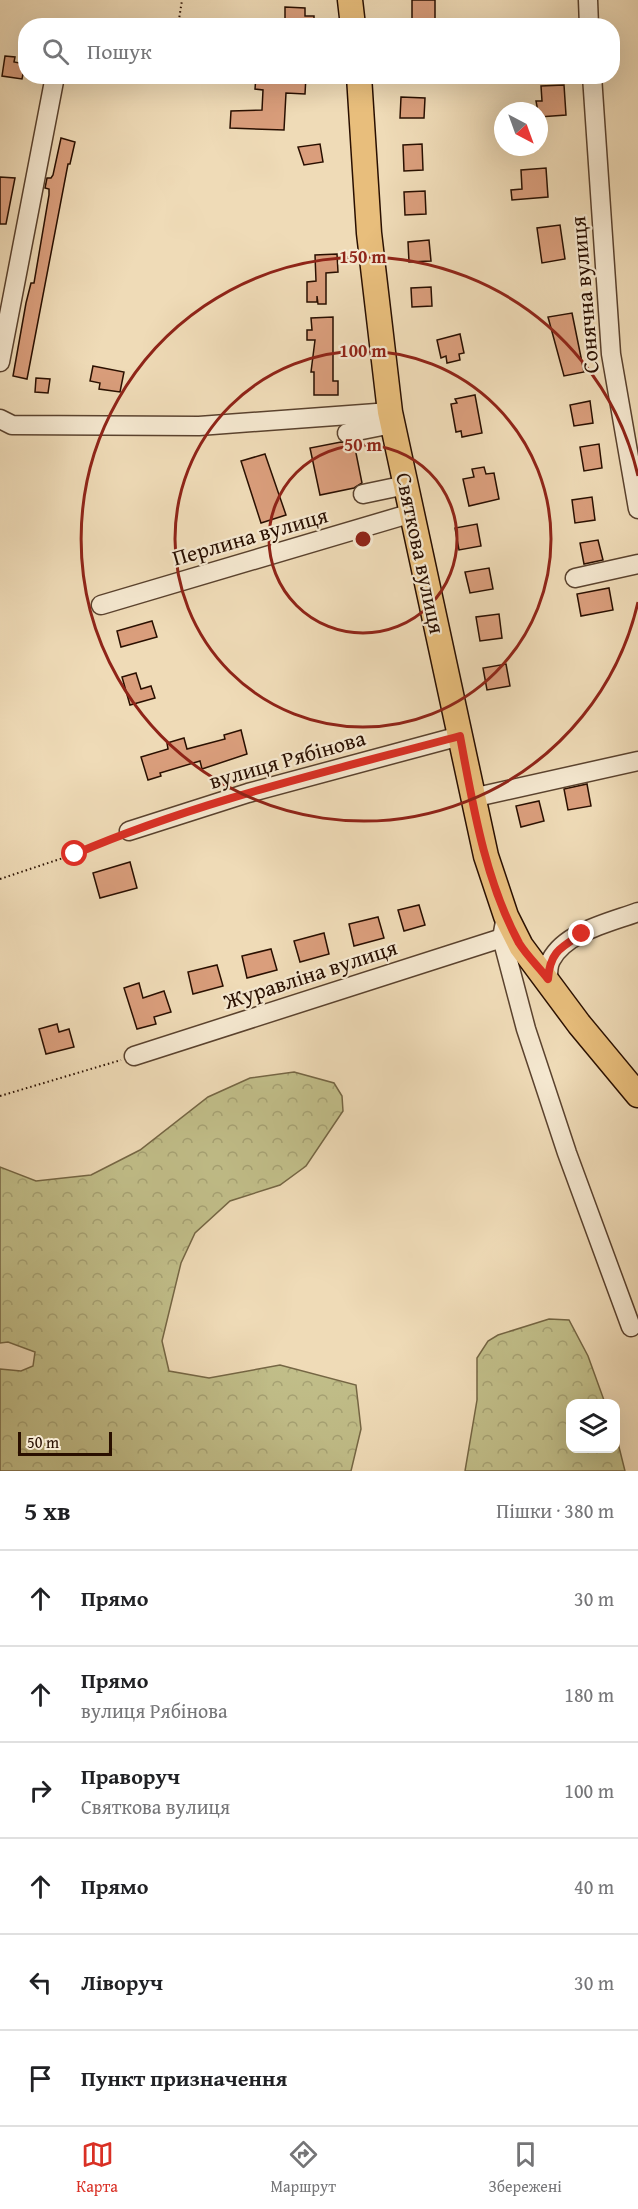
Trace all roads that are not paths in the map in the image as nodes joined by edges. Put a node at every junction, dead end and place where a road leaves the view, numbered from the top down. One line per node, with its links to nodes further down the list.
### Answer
1 (350, 0): 3 (main road)
2 (588, 0): 4 (street)
3 (352, 18)
4 (589, 18)
5 (54, 84): 8 (street)
6 (360, 84): 9 (main road, Святкова вулиця)
7 (593, 84): 14 (street, Сонячна вулиця)
8 (0, 362)
9 (391, 418): 10 (street); 11 (street); 12 (main road, Святкова вулиця)
10 (0, 419)
11 (347, 433)
12 (406, 485): 13 (street); 15 (main road, Святкова вулиця)
13 (363, 494)
14 (638, 509)
15 (412, 513): 18 (street, Перлина вулиця); 19 (main road, Святкова вулиця)
16 (638, 564): 17 (street)
17 (574, 578)
18 (101, 605)
19 (460, 736): 21 (main road, Святкова вулиця); 22 (street, вулиця Рябінова)
20 (638, 761): 21 (street)
21 (472, 798): 24 (main road, Святкова вулиця)
22 (129, 831)
23 (638, 912): 25 (street)
24 (504, 927): 25 (main road, Святкова вулиця); 26 (street, Журавліна вулиця); 28 (street)
25 (548, 979): 27 (main road, Святкова вулиця)
26 (134, 1056)
27 (638, 1095)
28 (631, 1327)

